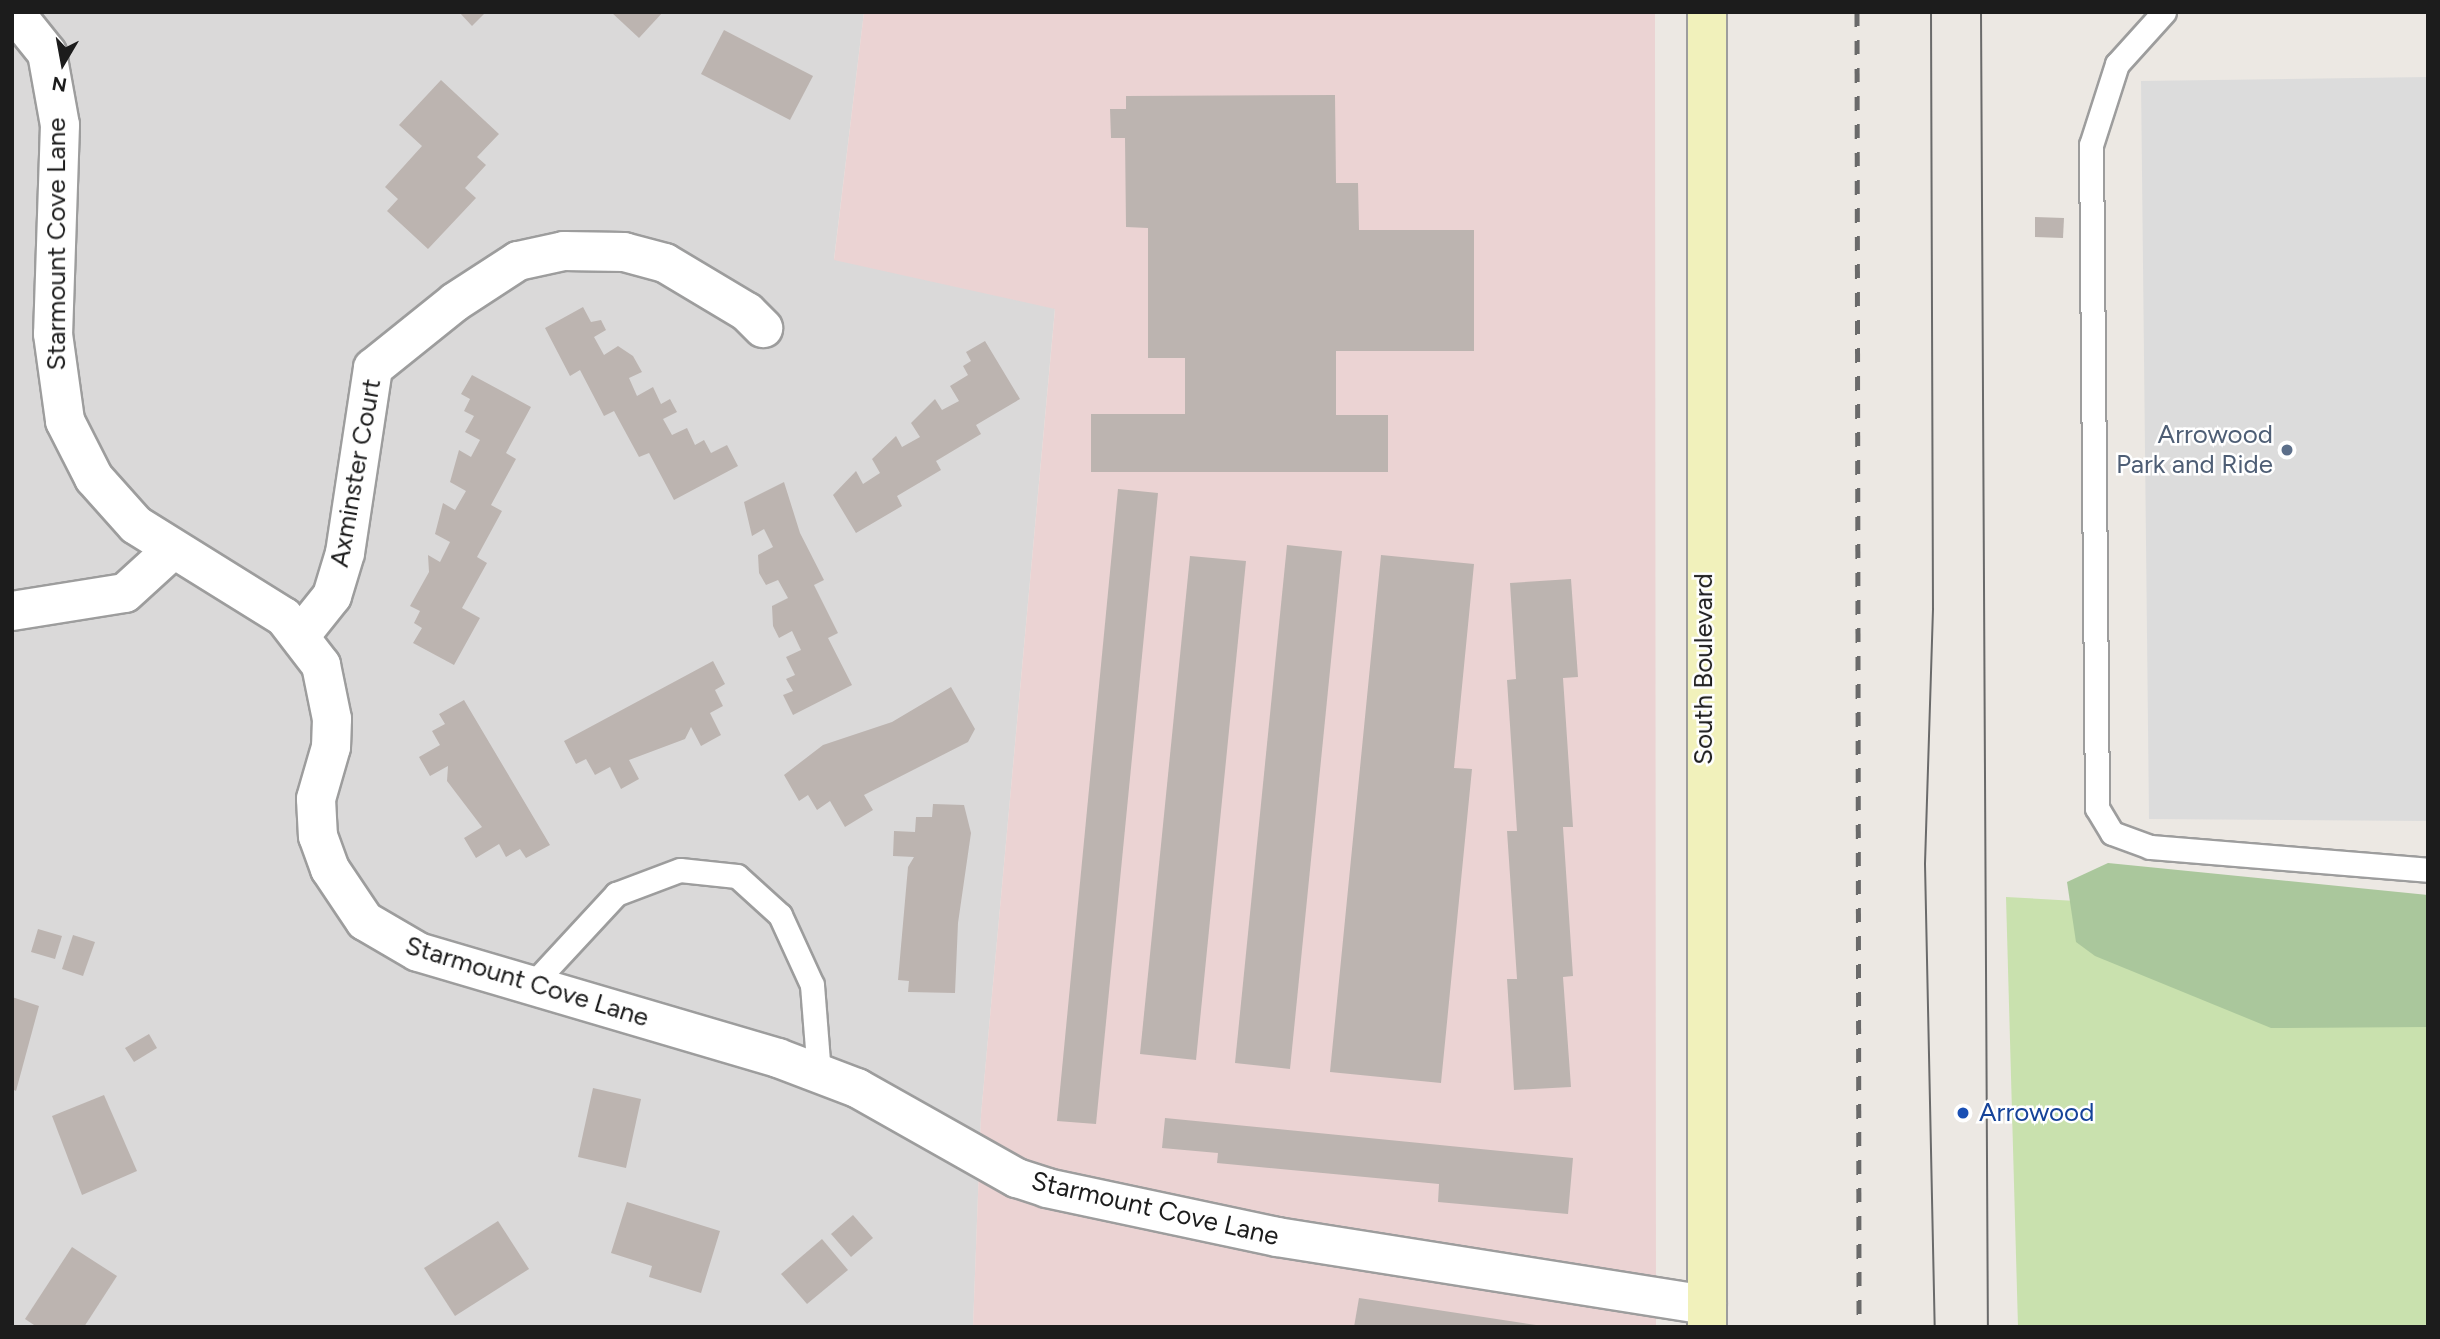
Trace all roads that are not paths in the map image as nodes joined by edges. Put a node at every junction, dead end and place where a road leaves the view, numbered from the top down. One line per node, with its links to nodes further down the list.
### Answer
1 (14, 12): 5 (street, Starmount Cove Lane)
2 (1707, 12): 11 (main road, South Boulevard)
3 (2164, 12): 8 (lane)
4 (763, 328): 7 (street, Axminster Court)
5 (171, 551): 6 (street); 7 (street, Starmount Cove Lane)
6 (12, 611)
7 (300, 636): 9 (street, Starmount Cove Lane)
8 (2428, 870)
9 (530, 986): 10 (street, Starmount Cove Lane); 10 (lane)
10 (818, 1074): 11 (street, Starmount Cove Lane)
11 (1707, 1316)

